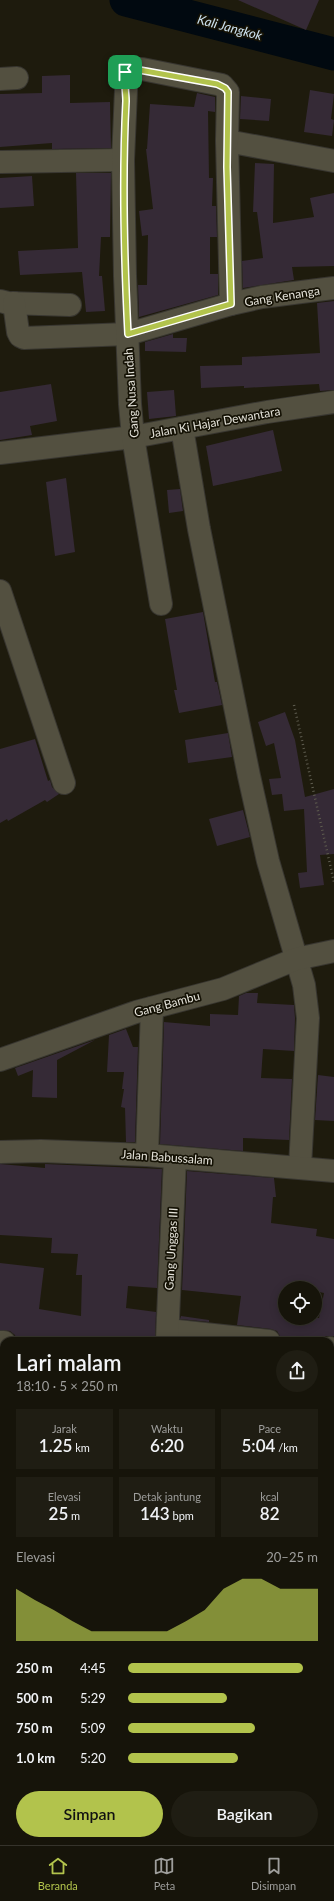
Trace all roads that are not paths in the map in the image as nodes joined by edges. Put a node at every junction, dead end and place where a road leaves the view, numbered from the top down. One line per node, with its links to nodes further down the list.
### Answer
1 (227, 141): 2 (street, Gang Nusa Indah); 3 (street); 7 (street)
2 (123, 160): 4 (street); 9 (street, Gang Nusa Indah)
3 (334, 161)
4 (0, 162)
5 (334, 288): 7 (street, Gang Kenanga)
6 (7, 302): 8 (street); 9 (street, Gang Kenanga)
7 (231, 304): 9 (street, Gang Kenanga)
8 (70, 305)
9 (128, 334): 12 (street, Gang Nusa Indah)
10 (334, 402): 11 (street, Jalan Ki Hajar Dewantara)
11 (182, 428): 12 (street, Jalan Ki Hajar Dewantara); 18 (street)
12 (133, 437): 13 (street, Jalan Ki Hajar Dewantara); 15 (street, Gang Nusa Indah)
13 (0, 453)
14 (0, 592): 16 (street)
15 (162, 604)
16 (64, 783)
17 (334, 951): 18 (street, Gang Bambu)
18 (296, 959): 19 (street, Gang Bambu); 24 (street)
19 (152, 1008): 20 (street, Gang Bambu); 22 (street)
20 (0, 1060)
21 (2, 1145): 22 (street, Jalan Babussalam)
22 (147, 1155): 23 (street, Jalan Babussalam)
23 (175, 1158): 24 (street, Jalan Babussalam); 26 (street, Gang Unggas III)
24 (300, 1167): 25 (street, Jalan Babussalam)
25 (334, 1171)
26 (167, 1335): 27 (street)
27 (201, 1337)

